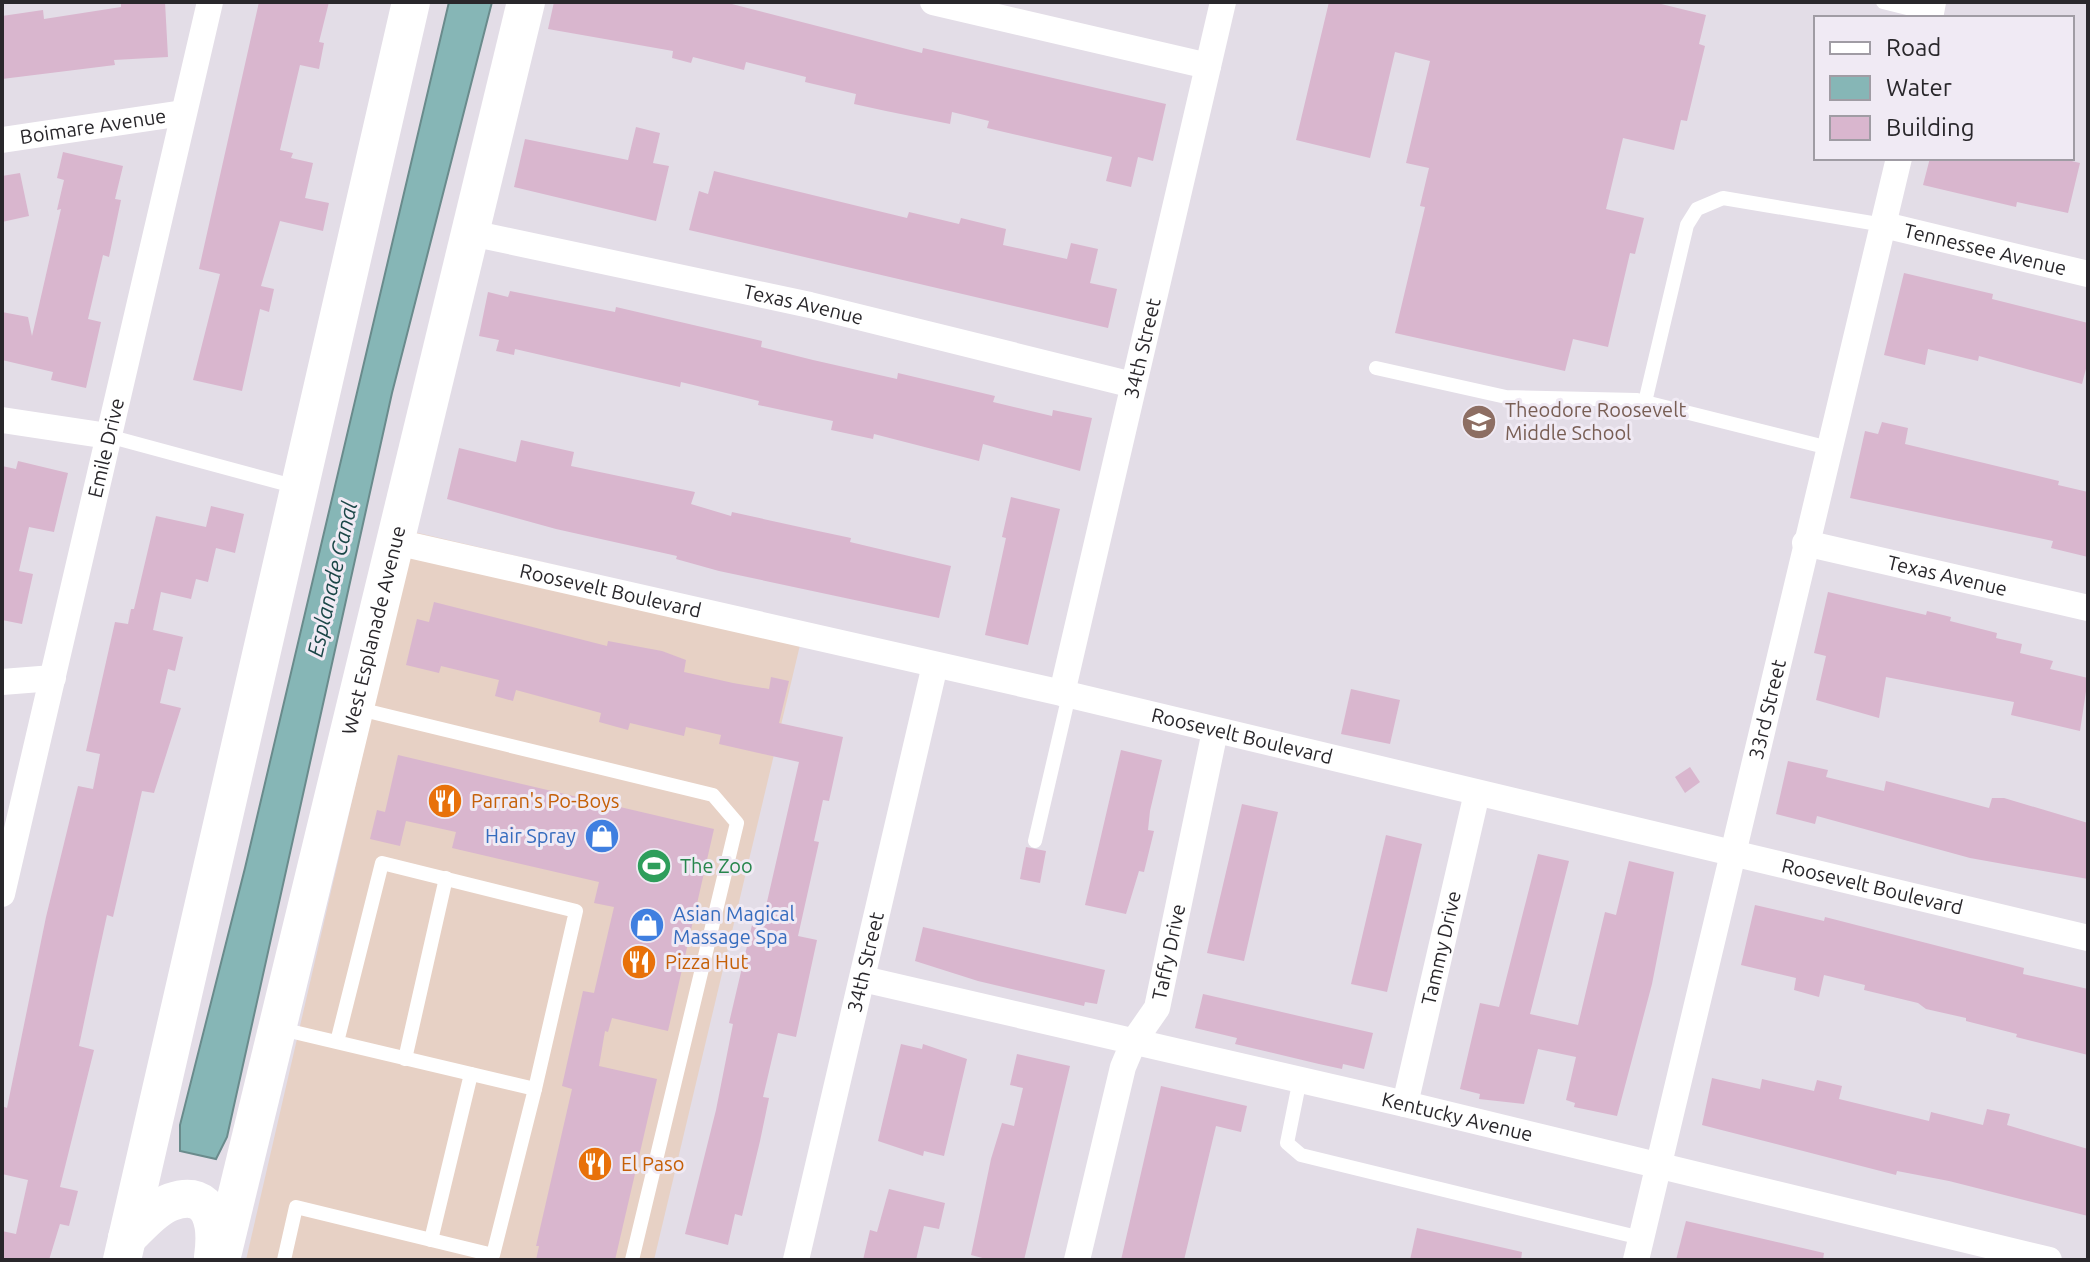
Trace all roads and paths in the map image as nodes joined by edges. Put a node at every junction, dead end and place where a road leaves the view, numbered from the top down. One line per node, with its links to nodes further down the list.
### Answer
1 (210, 2): 9 (street, Emile Drive)
2 (411, 2): 21 (main road)
3 (526, 2): 13 (main road, West Esplanade Avenue)
4 (933, 2): 8 (street)
5 (1223, 2): 8 (street, 34th Street)
6 (1883, 2): 7 (lane)
7 (1931, 11)
8 (1208, 66): 16 (street, 34th Street)
9 (183, 113): 10 (street, Boimare Avenue); 19 (street, Emile Drive)
10 (2, 140)
11 (1899, 160): 12 (street, 33rd Street)
12 (1884, 225): 14 (street, Tennessee Avenue); 17 (lane); 20 (street, 33rd Street)
13 (471, 233): 16 (street, Texas Avenue); 22 (main road, West Esplanade Avenue)
14 (2088, 274)
15 (1376, 368): 17 (lane)
16 (1133, 385): 28 (street, 34th Street)
17 (1645, 402): 20 (lane)
18 (2, 420): 19 (street)
19 (108, 436): 21 (lane); 26 (street, Emile Drive)
20 (1829, 448): 23 (street, 33rd Street)
21 (298, 487): 48 (main road)
22 (396, 542): 25 (street, Roosevelt Boulevard); 29 (main road, West Esplanade Avenue)
23 (1805, 543): 24 (street, Texas Avenue); 33 (street, 33rd Street)
24 (2088, 608)
25 (935, 665): 28 (street, Roosevelt Boulevard); 37 (street, 34th Street)
26 (53, 678): 27 (street); 35 (street, Emile Drive)
27 (2, 682)
28 (1065, 694): 30 (street, Roosevelt Boulevard); 32 (lane)
29 (355, 708): 38 (main road, West Esplanade Avenue); 54 (lane)
30 (1215, 731): 31 (street, Roosevelt Boulevard); 39 (street, Taffy Drive)
31 (1477, 793): 33 (street, Roosevelt Boulevard); 45 (street, Tammy Drive)
32 (1035, 841)
33 (1731, 854): 36 (street, Roosevelt Boulevard); 46 (street, 33rd Street)
34 (446, 878): 40 (lane); 41 (lane); 44 (lane)
35 (2, 894)
36 (2088, 938)
37 (863, 979): 39 (street, Kentucky Avenue); 55 (street, 34th Street)
38 (276, 1028): 40 (lane); 52 (main road, West Esplanade Avenue)
39 (1134, 1041): 43 (street, Kentucky Avenue); 56 (street, Taffy Drive)
40 (337, 1042): 41 (lane)
41 (405, 1059): 42 (lane)
42 (471, 1074): 44 (lane); 47 (lane)
43 (1300, 1079): 45 (street, Kentucky Avenue); 49 (lane)
44 (535, 1089): 50 (lane)
45 (1405, 1104): 46 (street, Kentucky Avenue)
46 (1658, 1165): 49 (street, 33rd Street); 57 (street, Kentucky Avenue)
47 (431, 1240): 50 (lane); 53 (lane)
48 (125, 1249): 51 (main road)
49 (1638, 1249)
50 (493, 1258)
51 (213, 1260)
52 (221, 1260)
53 (284, 1260)
54 (632, 1260)
55 (796, 1260)
56 (1077, 1260)
57 (2049, 1260)

